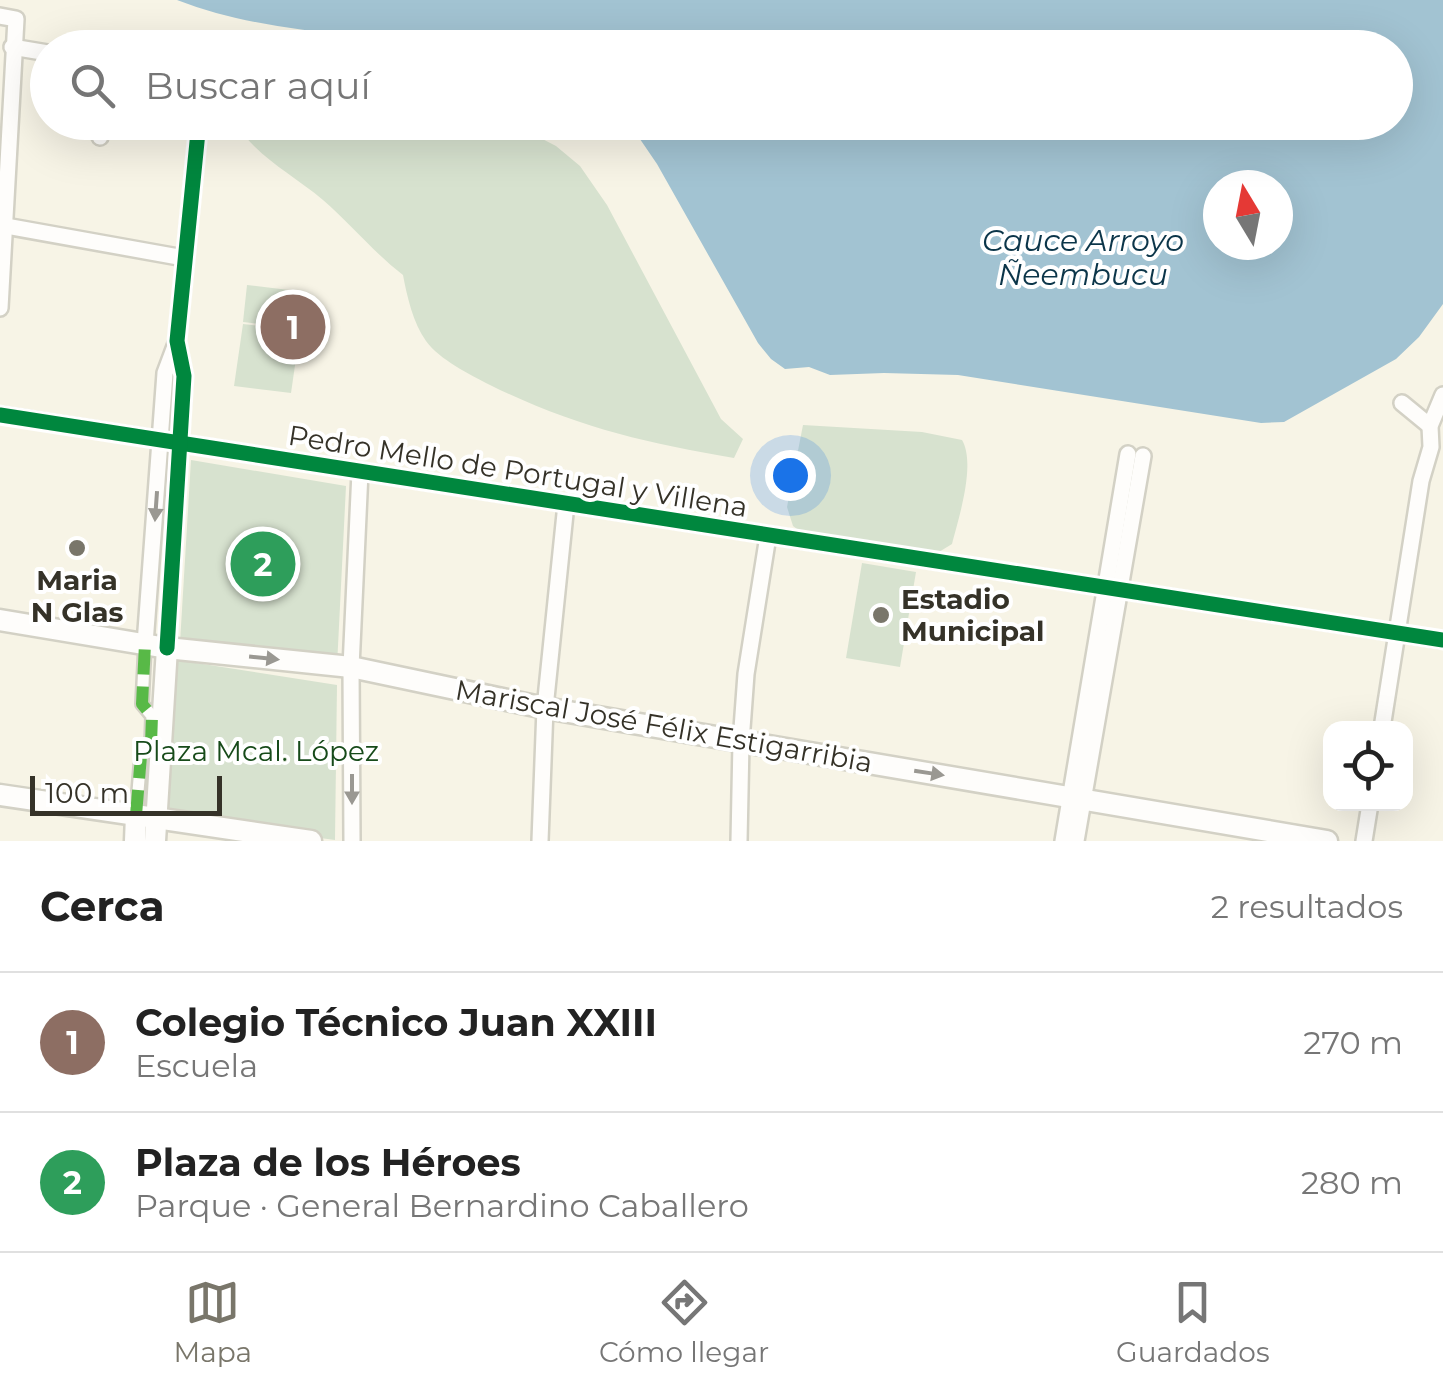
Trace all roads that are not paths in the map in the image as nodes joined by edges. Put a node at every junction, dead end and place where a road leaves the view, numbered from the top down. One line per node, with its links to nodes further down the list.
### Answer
1 (8, 18): 2 (street)
2 (8, 42): 4 (street)
3 (197, 140): 5 (street)
4 (2, 225): 5 (street); 6 (street)
5 (184, 258): 7 (street)
6 (0, 308)
7 (178, 341): 12 (street); 13 (street)
8 (1443, 396): 11 (street)
9 (1402, 403): 11 (street)
10 (0, 415): 12 (street, Pedro Mello de Portugal y Villena)
11 (1430, 426): 14 (street)
12 (161, 441): 13 (street, Pedro Mello de Portugal y Villena); 23 (street, one-way to 23)
13 (181, 444): 16 (street, Pedro Mello de Portugal y Villena); 24 (street)
14 (1437, 448): 21 (street)
15 (1135, 455): 19 (street)
16 (360, 472): 17 (street, Pedro Mello de Portugal y Villena); 25 (street)
17 (566, 504): 18 (street, Pedro Mello de Portugal y Villena); 26 (street)
18 (768, 536): 19 (street, Pedro Mello de Portugal y Villena); 29 (street)
19 (1113, 589): 21 (street, Pedro Mello de Portugal y Villena); 31 (street)
20 (0, 620): 23 (main road, Mariscal José Félix Estigarribia)
21 (1393, 632): 22 (street, Pedro Mello de Portugal y Villena); 27 (street); 28 (street)
22 (1443, 640)
23 (146, 644): 24 (main road, Mariscal José Félix Estigarribia); 34 (street)
24 (167, 648): 25 (main road, Mariscal José Félix Estigarribia, one-way to 25); 34 (main road)
25 (351, 667): 26 (main road, Mariscal José Félix Estigarribia); 38 (street, one-way to 38)
26 (545, 708): 29 (main road, Mariscal José Félix Estigarribia); 39 (street)
27 (1375, 721)
28 (1383, 721)
29 (741, 742): 31 (main road, Mariscal José Félix Estigarribia, one-way to 31); 40 (street)
30 (0, 795): 34 (main road)
31 (1076, 797): 41 (street); 42 (street); 43 (main road, Mariscal José Félix Estigarribia)
32 (1361, 811): 44 (street)
33 (1369, 811): 45 (street)
34 (146, 816): 35 (main road); 36 (main road); 37 (main road)
35 (135, 841)
36 (155, 841)
37 (310, 841)
38 (352, 841)
39 (540, 841)
40 (739, 841)
41 (1063, 841)
42 (1076, 841)
43 (1327, 841)
44 (1356, 841)
45 (1364, 841)

